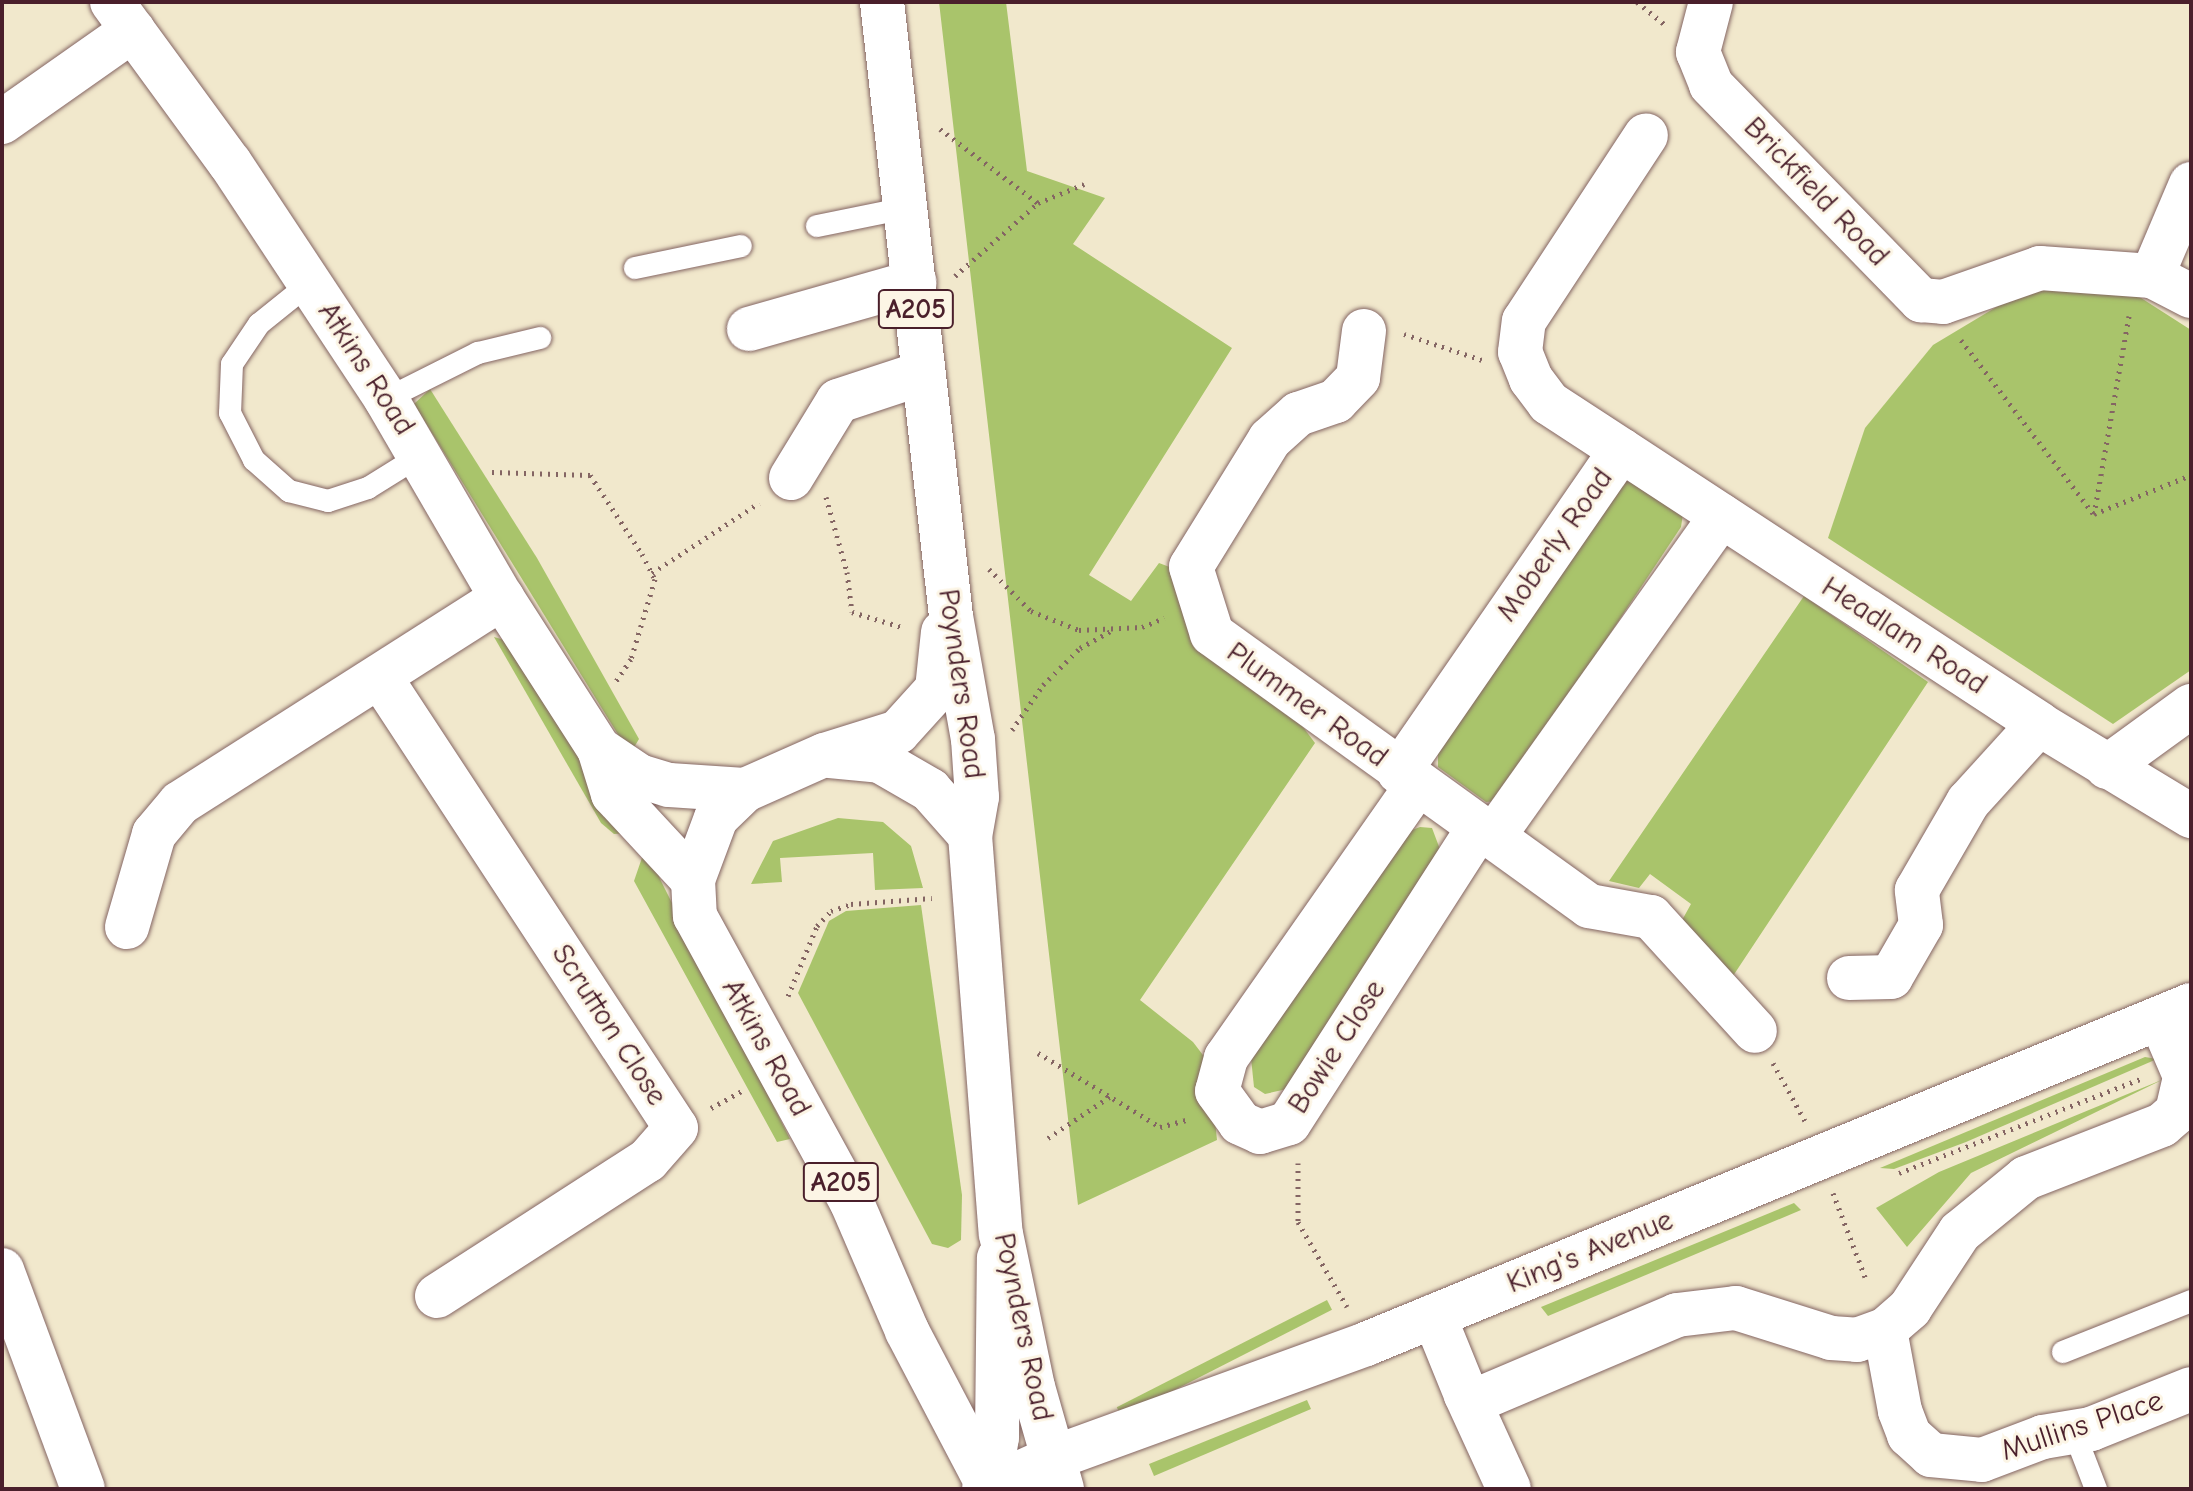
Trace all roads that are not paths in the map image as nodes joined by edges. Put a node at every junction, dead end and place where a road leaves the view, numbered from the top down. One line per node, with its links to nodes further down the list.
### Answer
1 (882, 2): 7 (main road, Poynders Road / A205)
2 (1711, 2): 11 (main road, Brickfield Road)
3 (123, 16): 4 (main road); 13 (main road, Atkins Road)
4 (2, 122)
5 (1646, 135): 20 (main road, Moberly Road)
6 (2191, 184): 11 (main road)
7 (906, 208): 8 (lane); 12 (main road, Poynders Road / A205)
8 (817, 226)
9 (741, 246): 10 (lane)
10 (635, 268)
11 (2144, 276): 14 (main road)
12 (934, 279): 15 (main road); 18 (main road, Poynders Road / A205)
13 (310, 283): 19 (main road, Atkins Road); 21 (lane)
14 (2191, 296)
15 (749, 329)
16 (1364, 331): 32 (main road, Plummer Road)
17 (540, 338): 19 (lane)
18 (923, 373): 22 (main road); 25 (main road, Poynders Road / A205)
19 (386, 399): 21 (main road, Atkins Road)
20 (1621, 450): 23 (main road, Headlam Road); 32 (main road, Moberly Road)
21 (421, 455): 24 (main road, Atkins Road)
22 (797, 470)
23 (1721, 516): 28 (main road, Headlam Road); 35 (main road, Bowie Close)
24 (502, 598): 26 (main road); 29 (main road, Atkins Road)
25 (946, 626): 30 (main road, A205); 36 (main road, Poynders Road / A205)
26 (380, 677): 38 (main road); 44 (main road, Scrutton Close)
27 (2191, 706): 31 (main road)
28 (2039, 724): 31 (main road, Headlam Road); 39 (main road)
29 (599, 749): 33 (main road, Atkins Road); 37 (main road, Atkins Road)
30 (824, 755): 33 (main road, A205); 36 (main road)
31 (2107, 767): 34 (main road, Headlam Road)
32 (1408, 778): 35 (main road); 35 (main road, Bowie Close)
33 (745, 790): 37 (main road, A205)
34 (2191, 816)
35 (1486, 832): 41 (main road)
36 (970, 835): 42 (main road, Poynders Road / A205)
37 (693, 880): 53 (main road, Atkins Road / A205)
38 (127, 927)
39 (1849, 978)
40 (2176, 1011): 46 (main road, King's Avenue); 47 (main road)
41 (1755, 1031)
42 (1001, 1234): 52 (main road, Poynders Road / A205); 53 (main road, A205)
43 (2, 1270): 54 (main road)
44 (437, 1296)
45 (2191, 1301): 48 (lane)
46 (1434, 1316): 50 (main road); 52 (main road, King's Avenue)
47 (1885, 1330): 50 (main road); 51 (main road, Mullins Place)
48 (2063, 1352)
49 (2191, 1389): 51 (main road, Mullins Place)
50 (1466, 1395): 55 (main road)
51 (2074, 1432): 56 (lane)
52 (1058, 1473): 53 (main road, King's Avenue)
53 (988, 1488)
54 (83, 1489)
55 (1509, 1489)
56 (2096, 1489)

